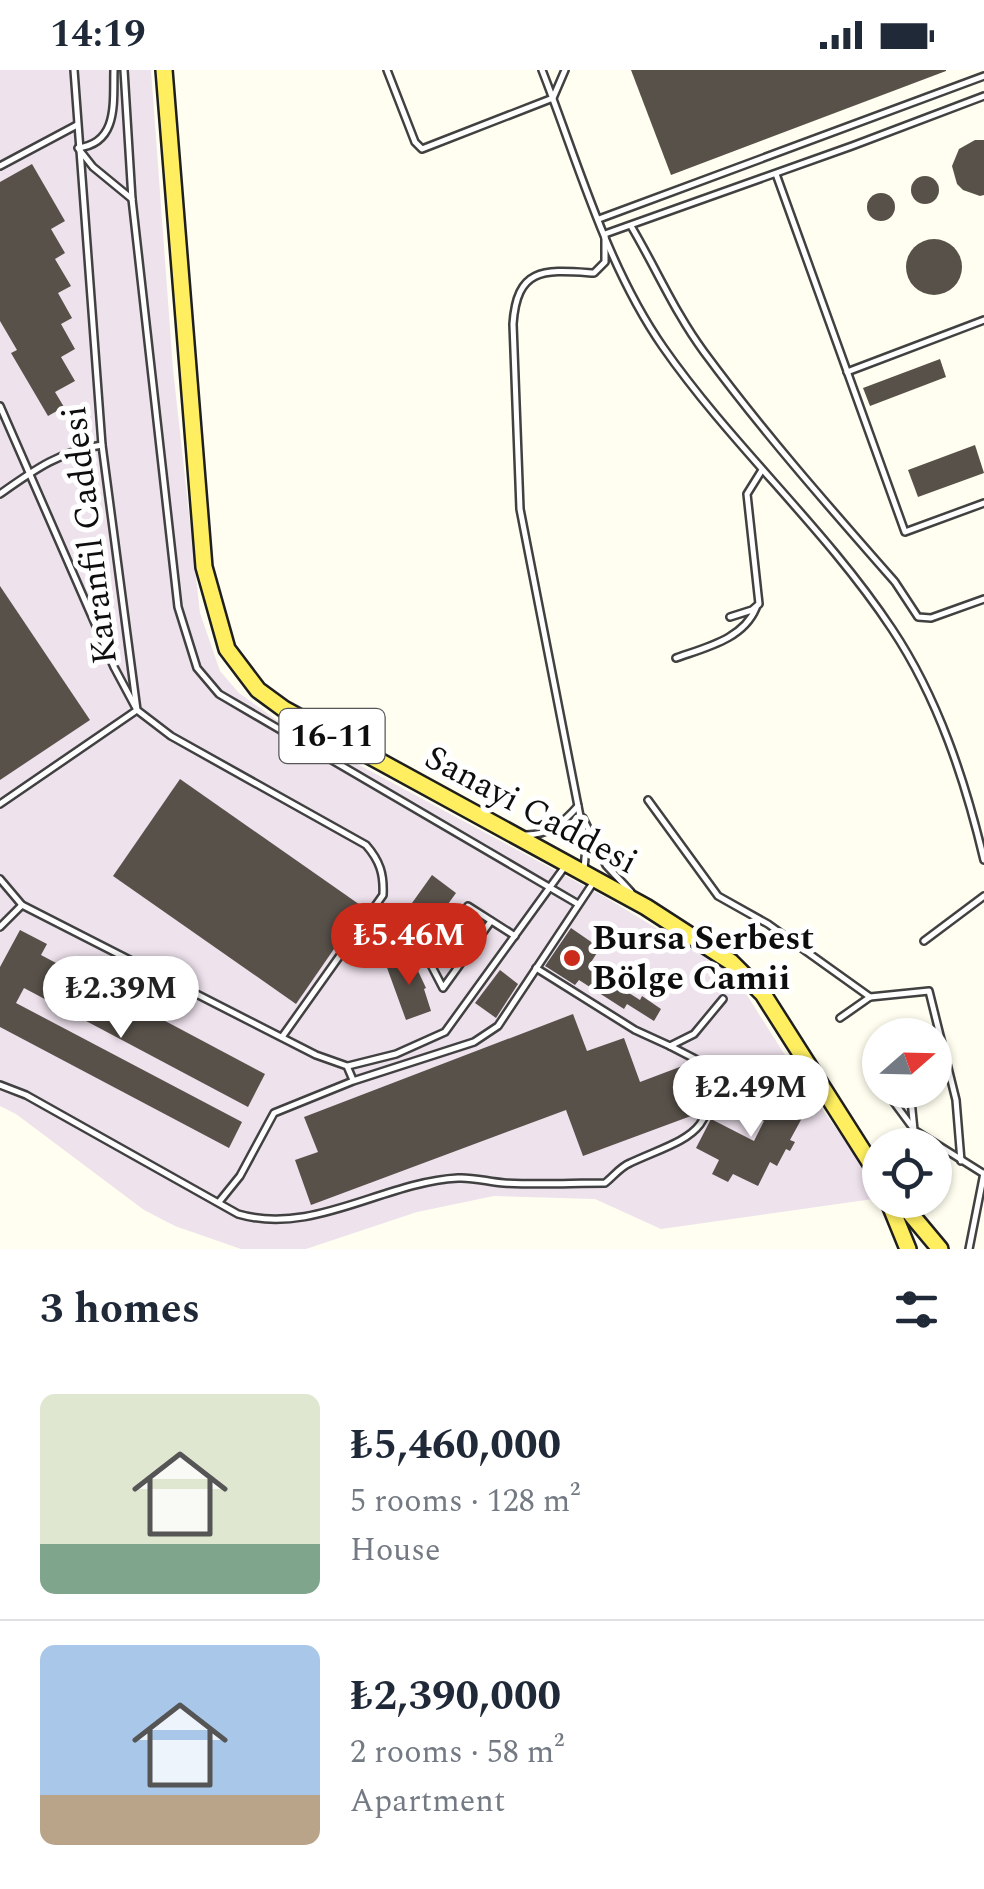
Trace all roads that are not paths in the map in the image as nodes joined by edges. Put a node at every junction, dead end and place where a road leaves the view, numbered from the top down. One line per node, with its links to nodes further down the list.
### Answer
1 (74, 70): 11 (lane, Karanfil Caddesi)
2 (114, 70): 12 (lane)
3 (124, 70): 15 (lane)
4 (164, 70): 35 (main road, Sanayi Caddesi / 16-11)
5 (387, 70): 10 (lane)
6 (542, 70): 10 (lane)
7 (564, 70): 10 (lane)
8 (984, 76): 16 (lane)
9 (984, 96): 14 (lane)
10 (553, 98): 16 (lane)
11 (77, 125): 12 (lane, Karanfil Caddesi); 13 (lane)
12 (78, 148): 15 (lane); 22 (lane, Karanfil Caddesi)
13 (0, 166)
14 (776, 174): 17 (lane); 20 (lane)
15 (132, 199): 40 (lane)
16 (600, 218): 18 (lane)
17 (631, 226): 18 (lane); 27 (lane)
18 (605, 234): 23 (lane); 34 (lane)
19 (984, 320): 20 (lane)
20 (847, 372): 26 (lane)
21 (0, 406): 24 (lane)
22 (102, 445): 24 (lane); 31 (lane, Karanfil Caddesi)
23 (762, 470): 28 (lane); 36 (lane)
24 (28, 474): 25 (lane); 31 (lane)
25 (0, 494)
26 (984, 503)
27 (984, 599)
28 (758, 605): 29 (lane); 30 (lane)
29 (730, 617)
30 (676, 658)
31 (137, 710): 33 (lane); 55 (lane, Karanfil Caddesi)
32 (648, 800): 52 (lane)
33 (0, 804)
34 (578, 806): 35 (lane); 38 (lane); 44 (lane)
35 (516, 835): 37 (main road, Sanayi Caddesi / 16-11)
36 (984, 860)
37 (568, 863): 38 (main road, Sanayi Caddesi / 16-11); 40 (lane)
38 (589, 876): 42 (lane); 44 (main road, Sanayi Caddesi / 16-11)
39 (0, 879): 43 (lane)
40 (551, 887): 42 (lane); 48 (lane)
41 (984, 896): 49 (lane)
42 (578, 904): 51 (lane)
43 (22, 905): 46 (lane); 55 (lane)
44 (646, 907): 60 (main road, Sanayi Caddesi / 16-11)
45 (491, 921): 48 (lane); 50 (lane); 50 (lane)
46 (0, 927)
47 (389, 931): 50 (lane)
48 (516, 936): 57 (lane)
49 (924, 941)
50 (429, 961)
51 (536, 968): 56 (lane); 58 (lane)
52 (870, 997): 54 (lane); 62 (lane)
53 (723, 999): 56 (lane)
54 (840, 1018)
55 (282, 1038): 57 (lane)
56 (670, 1046): 64 (lane)
57 (348, 1066): 58 (lane)
58 (353, 1081): 64 (lane)
59 (0, 1085): 64 (lane)
60 (862, 1150)
61 (952, 1155): 62 (lane)
62 (962, 1161): 63 (lane)
63 (984, 1173): 69 (lane)
64 (219, 1202)
65 (895, 1218): 67 (main road)
66 (914, 1218): 68 (main road)
67 (908, 1249)
68 (940, 1249)
69 (969, 1249)

